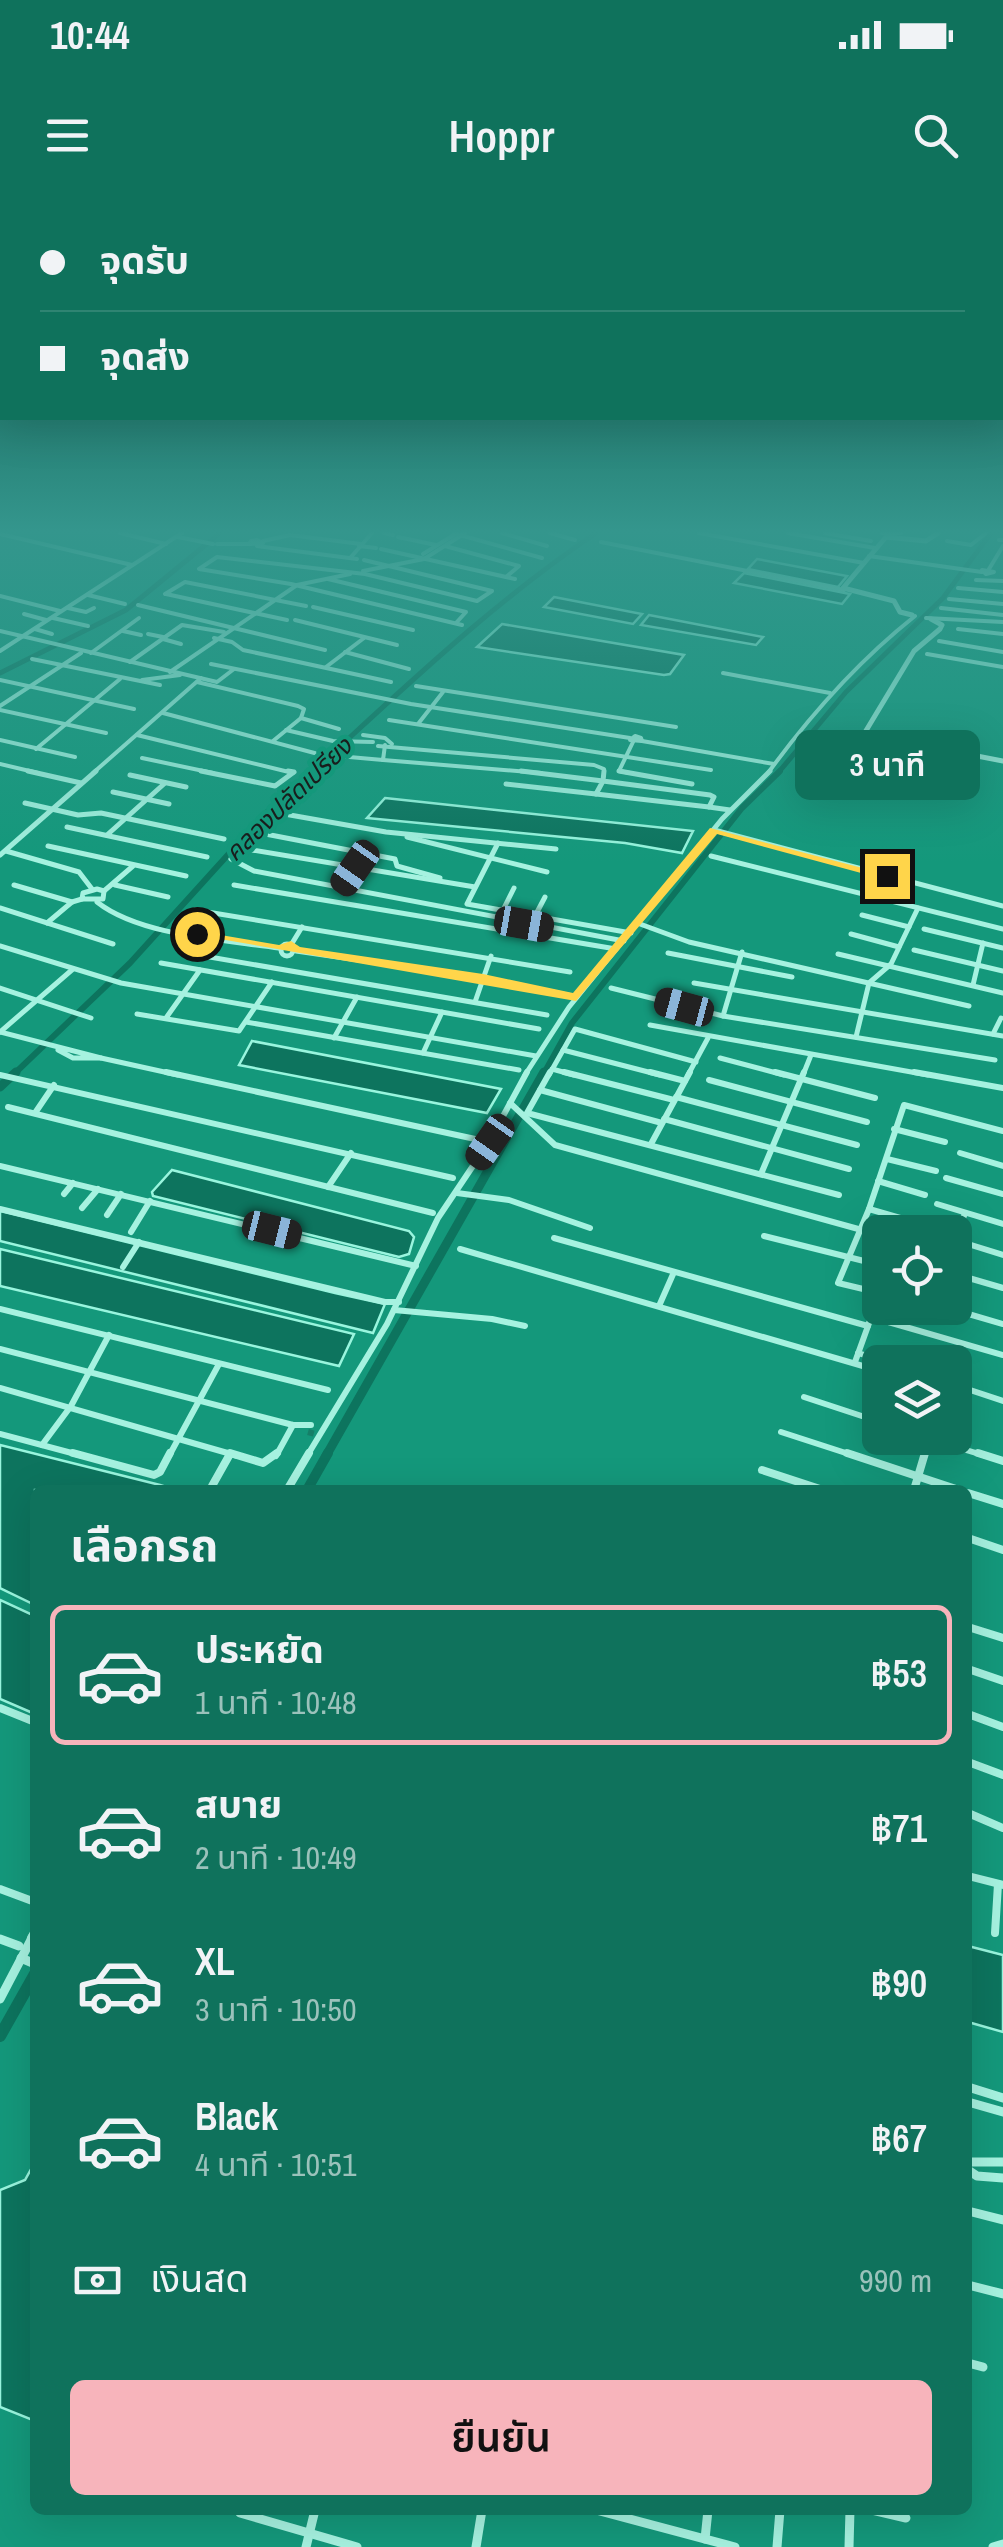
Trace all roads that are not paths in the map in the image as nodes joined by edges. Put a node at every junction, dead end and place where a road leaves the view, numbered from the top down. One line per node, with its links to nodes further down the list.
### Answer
1 (43, 643): 16 (street)
2 (105, 643): 19 (street)
3 (157, 643): 23 (street)
4 (177, 643): 13 (street)
5 (208, 643): 22 (street)
6 (233, 643): 28 (street)
7 (296, 643): 15 (street)
8 (358, 643): 17 (street)
9 (387, 643): 14 (street)
10 (884, 643): 45 (street)
11 (924, 643): 75 (street)
12 (948, 643): 18 (street)
13 (181, 644)
14 (397, 645)
15 (325, 650)
16 (82, 652): 19 (street); 26 (street)
17 (345, 652): 28 (street); 31 (street)
18 (1003, 652)
19 (90, 654): 23 (street)
20 (927, 654): 29 (street)
21 (32, 659): 26 (street)
22 (184, 660): 24 (street); 32 (street)
23 (129, 663): 32 (street)
24 (196, 663)
25 (210, 664): 27 (street)
26 (64, 666): 35 (street); 43 (street)
27 (225, 667): 30 (street); 39 (street)
28 (325, 667): 40 (street)
29 (1003, 667)
30 (234, 669): 39 (street); 48 (street)
31 (409, 669)
32 (170, 672): 34 (street)
33 (723, 673): 45 (street)
34 (181, 674): 37 (street); 38 (street)
35 (121, 678): 41 (street); 46 (street)
36 (0, 680): 43 (street)
37 (142, 680)
38 (198, 680): 39 (street); 50 (street); 51 (street)
39 (209, 680)
40 (391, 682)
41 (160, 686)
42 (416, 686): 44 (street)
43 (33, 688): 46 (street); 47 (street)
44 (444, 690): 48 (street); 53 (street)
45 (831, 694): 77 (street)
46 (96, 700): 49 (street); 54 (street)
47 (0, 708): 54 (street)
48 (428, 708): 55 (street); 62 (street)
49 (134, 709)
50 (162, 713): 61 (street); 64 (street)
51 (301, 718): 57 (street); 58 (street)
52 (388, 720): 55 (street)
53 (644, 722): 56 (street); 62 (street)
54 (66, 724): 59 (street); 66 (street)
55 (418, 724): 71 (street)
56 (676, 726)
57 (339, 729)
58 (286, 730): 64 (street); 65 (street)
59 (106, 733)
60 (363, 735): 65 (street)
61 (137, 736): 67 (street); 83 (street)
62 (636, 739): 71 (street); 77 (street)
63 (0, 740): 66 (street)
64 (272, 742): 69 (street)
65 (382, 744): 68 (street); 74 (street)
66 (36, 749): 72 (street)
67 (214, 754): 79 (street); 79 (street)
68 (503, 754): 78 (street); 82 (street)
69 (322, 755)
70 (338, 756): 74 (street)
71 (626, 756): 80 (street); 86 (street)
72 (75, 758)
73 (142, 758): 79 (street)
74 (383, 760): 78 (street)
75 (1003, 761)
76 (0, 764): 83 (street)
77 (774, 764): 95 (street)
78 (496, 768): 82 (street)
79 (198, 770)
80 (711, 770)
81 (130, 775): 84 (street)
82 (602, 781): 89 (street); 93 (street)
83 (82, 783): 94 (street)
84 (165, 783): 87 (street); 90 (street)
85 (506, 784): 89 (street)
86 (692, 784)
87 (186, 787)
88 (113, 792): 90 (street)
89 (596, 794): 93 (street)
90 (146, 799): 92 (street); 96 (street)
91 (25, 803): 94 (street)
92 (169, 804)
93 (708, 807): 95 (street)
94 (52, 810): 96 (street); 109 (street)
95 (730, 810): 98 (street)
96 (126, 818): 101 (street); 102 (street)
97 (67, 827): 102 (street)
98 (714, 830): 130 (street); 138 (street)
99 (254, 832): 100 (street); 106 (street); 121 (street)
100 (386, 832): 104 (street); 112 (street)
101 (200, 834): 103 (street); 108 (street)
102 (107, 835): 108 (street)
103 (224, 839)
104 (498, 843): 107 (street); 112 (street)
105 (48, 846): 113 (street)
106 (240, 848): 114 (street); 120 (street)
107 (556, 849)
108 (183, 851): 111 (street)
109 (2, 854): 123 (street)
110 (711, 856): 132 (street)
111 (208, 857)
112 (490, 858): 115 (street); 121 (street)
113 (134, 866): 116 (street); 118 (street)
114 (355, 868): 120 (street); 121 (street)
115 (547, 872)
116 (186, 876)
117 (14, 885): 128 (street)
118 (114, 885): 124 (street); 125 (street)
119 (234, 885): 152 (street)
120 (342, 886): 145 (street)
121 (475, 888): 134 (street)
122 (514, 888): 134 (street)
123 (92, 890): 124 (street); 127 (street)
124 (104, 892): 129 (street)
125 (168, 897)
126 (545, 897): 136 (street)
127 (82, 899): 128 (street); 129 (street)
128 (72, 902): 137 (street)
129 (97, 902): 154 (street)
130 (1003, 906)
131 (0, 908): 137 (street)
132 (918, 908): 140 (street); 142 (street)
133 (195, 910): 139 (street)
134 (502, 910): 136 (street)
135 (862, 915): 140 (street)
136 (536, 916): 143 (street)
137 (46, 923): 147 (street)
138 (642, 925): 143 (street); 155 (street)
139 (302, 927): 150 (street); 159 (street)
140 (909, 927): 149 (street)
141 (924, 929): 146 (street)
142 (1003, 929)
143 (631, 933): 145 (street)
144 (850, 934): 149 (street)
145 (624, 941): 152 (street)
146 (983, 943): 151 (street); 161 (street)
147 (113, 944)
148 (0, 946): 164 (street)
149 (899, 946): 162 (street)
150 (293, 948): 154 (street); 170 (street)
151 (1003, 948)
152 (617, 949): 181 (street)
153 (914, 950): 161 (street)
154 (282, 952): 165 (street)
155 (742, 952): 163 (street); 172 (street)
156 (668, 953): 163 (street)
157 (838, 954): 162 (street)
158 (198, 955): 165 (street)
159 (491, 956): 168 (street); 170 (street)
160 (161, 962): 166 (street)
161 (978, 965): 167 (street); 174 (street)
162 (889, 966): 172 (street); 174 (street)
163 (738, 967): 169 (street); 177 (street)
164 (74, 968): 179 (street); 182 (street)
165 (277, 968): 183 (street)
166 (200, 970): 171 (street); 179 (street)
167 (1003, 971)
168 (570, 972)
169 (792, 977)
170 (483, 978): 181 (street); 183 (street)
171 (272, 982): 180 (street); 184 (street)
172 (868, 982): 185 (street); 188 (street)
173 (694, 983): 177 (street)
174 (973, 985): 178 (street)
175 (0, 988): 182 (street)
176 (611, 988): 190 (street)
177 (731, 992): 188 (street); 190 (street)
178 (1003, 993)
179 (184, 994): 184 (street); 193 (street)
180 (358, 997): 186 (street); 195 (street)
181 (576, 997): 208 (street)
182 (36, 1000): 191 (street); 198 (street)
183 (475, 1002): 189 (street)
184 (256, 1006): 194 (street); 195 (street)
185 (969, 1006)
186 (442, 1012): 197 (street); 201 (street)
187 (138, 1014): 193 (street)
188 (862, 1014): 199 (street); 202 (street)
189 (547, 1015)
190 (723, 1016): 202 (street)
191 (87, 1017)
192 (1001, 1018): 199 (street)
193 (166, 1019): 194 (street)
194 (246, 1022): 203 (street)
195 (343, 1022): 201 (street); 203 (street)
196 (650, 1026): 204 (street)
197 (539, 1029)
198 (0, 1032): 232 (street)
199 (993, 1034): 200 (street)
200 (1003, 1036)
201 (430, 1037): 206 (street); 208 (street)
202 (856, 1037): 210 (street)
203 (334, 1038): 206 (street)
204 (708, 1038): 207 (street); 211 (street)
205 (563, 1050): 211 (street); 212 (street); 217 (street)
206 (422, 1053): 213 (street)
207 (811, 1055): 215 (street); 219 (street)
208 (536, 1056): 224 (street)
209 (720, 1058): 215 (street)
210 (995, 1060)
211 (696, 1062): 217 (street)
212 (552, 1069): 220 (street); 222 (street)
213 (519, 1070)
214 (0, 1075): 218 (street)
215 (801, 1079): 221 (street); 223 (street)
216 (709, 1080): 223 (street)
217 (685, 1081): 222 (street)
218 (54, 1085): 226 (street); 237 (street)
219 (1003, 1088)
220 (540, 1090): 227 (street); 234 (street)
221 (876, 1098)
222 (675, 1099): 227 (street); 229 (street)
223 (791, 1102): 228 (street); 229 (street)
224 (510, 1103): 232 (street); 269 (street)
225 (8, 1107): 226 (street)
226 (35, 1113): 249 (street)
227 (663, 1121): 234 (street); 236 (street)
228 (867, 1122)
229 (782, 1125): 235 (street); 236 (street)
230 (894, 1129): 231 (street); 233 (street); 239 (street)
231 (1003, 1132)
232 (490, 1142): 254 (street)
233 (944, 1142)
234 (650, 1144): 244 (street)
235 (857, 1145)
236 (772, 1148): 242 (street); 244 (street)
237 (351, 1153): 245 (street); 249 (street)
238 (960, 1153): 241 (street)
239 (887, 1159): 243 (street); 247 (street)
240 (0, 1166): 248 (street)
241 (1003, 1166)
242 (849, 1168)
243 (936, 1170)
244 (761, 1174): 255 (street)
245 (453, 1178)
246 (946, 1178): 253 (street)
247 (878, 1182): 256 (street); 261 (street)
248 (73, 1183): 250 (street); 251 (street)
249 (328, 1187): 263 (street)
250 (98, 1189): 252 (street); 260 (street)
251 (64, 1194)
252 (122, 1194): 257 (street); 264 (street)
253 (1003, 1194)
254 (464, 1195): 268 (street); 279 (street)
255 (840, 1195)
256 (925, 1195)
257 (150, 1201): 270 (street); 279 (street)
258 (936, 1204): 262 (street)
259 (0, 1208): 273 (street)
260 (82, 1208)
261 (869, 1209): 265 (street); 269 (street)
262 (965, 1212): 266 (street); 267 (street)
263 (433, 1213)
264 (107, 1214)
265 (890, 1215)
266 (964, 1215)
267 (1003, 1224)
268 (590, 1228)
269 (860, 1230): 277 (street)
270 (131, 1232)
271 (764, 1236): 277 (street)
272 (554, 1238): 281 (street)
273 (140, 1242): 280 (street); 285 (street)
274 (972, 1245): 276 (street)
275 (460, 1249): 286 (street)
276 (1003, 1255)
277 (848, 1257): 278 (street); 284 (street)
278 (862, 1260)
279 (416, 1266): 285 (street)
280 (123, 1268)
281 (674, 1272): 286 (street); 292 (street)
282 (972, 1279): 283 (street)
283 (1003, 1288)
284 (862, 1289)
285 (399, 1302): 288 (street)
286 (659, 1306): 298 (street)
287 (0, 1309): 293 (street)
288 (403, 1312): 291 (street); 311 (street)
289 (972, 1314): 290 (street)
290 (1002, 1322)
291 (525, 1326)
292 (868, 1326): 295 (street); 297 (street)
293 (109, 1336): 299 (street); 301 (street)
294 (0, 1349): 301 (street)
295 (858, 1353): 296 (street); 298 (street)
296 (862, 1354)
297 (1003, 1355)
298 (855, 1363): 300 (street)
299 (220, 1364): 303 (street); 306 (street)
300 (862, 1365)
301 (90, 1372): 306 (street); 308 (street)
302 (0, 1388): 308 (street)
303 (328, 1390)
304 (972, 1391): 307 (street)
305 (804, 1398): 309 (street)
306 (201, 1400): 310 (street); 314 (street)
307 (1003, 1401)
308 (71, 1406): 314 (street); 315 (street)
309 (862, 1416)
310 (295, 1425): 311 (street); 317 (street)
311 (316, 1430): 323 (street)
312 (781, 1432): 321 (street)
313 (0, 1434): 315 (street)
314 (178, 1440): 315 (street); 317 (street)
315 (42, 1445)
316 (972, 1451): 319 (street)
317 (230, 1454): 322 (street)
318 (924, 1455): 321 (street)
319 (1003, 1460)
320 (762, 1470): 324 (street)
321 (918, 1476): 325 (street); 326 (street)
322 (213, 1485)
323 (290, 1485)
324 (808, 1485)
325 (915, 1485)
326 (944, 1485)
327 (972, 1494): 328 (street)
328 (1003, 1504)
329 (972, 1539): 330 (street)
330 (1003, 1550)
331 (972, 1628): 332 (street)
332 (1003, 1638)
333 (972, 1670): 334 (street)
334 (1003, 1681)
335 (0, 1708): 337 (street)
336 (972, 1715): 338 (street)
337 (30, 1720)
338 (1003, 1727)
339 (972, 1763): 340 (street)
340 (1003, 1775)
341 (972, 1815): 342 (street)
342 (1003, 1828)
343 (972, 1877): 344 (street)
344 (1001, 1885): 347 (street)
345 (0, 1889): 346 (street)
346 (30, 1900)
347 (995, 1933)
348 (0, 1940): 350 (street)
349 (30, 1941): 351 (street)
350 (18, 1946)
351 (21, 1958): 352 (street); 353 (street)
352 (30, 1962)
353 (0, 1998)
354 (972, 2089): 355 (street)
355 (1003, 2098)
356 (972, 2103): 357 (street)
357 (1003, 2112)
358 (1003, 2162): 359 (street)
359 (972, 2166)
360 (972, 2170): 361 (street)
361 (1003, 2178)
362 (972, 2212): 363 (street)
363 (1003, 2220)
364 (972, 2286): 365 (street)
365 (1003, 2294)
366 (972, 2364): 367 (street)
367 (984, 2367)
368 (249, 2515): 377 (street)
369 (314, 2515): 377 (street)
370 (481, 2515): 382 (street)
371 (634, 2515): 378 (street)
372 (707, 2515): 378 (street)
373 (780, 2515): 384 (street)
374 (850, 2515): 385 (street)
375 (893, 2515): 376 (street)
376 (906, 2518)
377 (309, 2534): 380 (street); 381 (street)
378 (705, 2539): 383 (street)
379 (1003, 2544): 386 (street)
380 (306, 2547)
381 (357, 2547)
382 (476, 2547)
383 (735, 2547)
384 (777, 2547)
385 (849, 2547)
386 (992, 2547)

